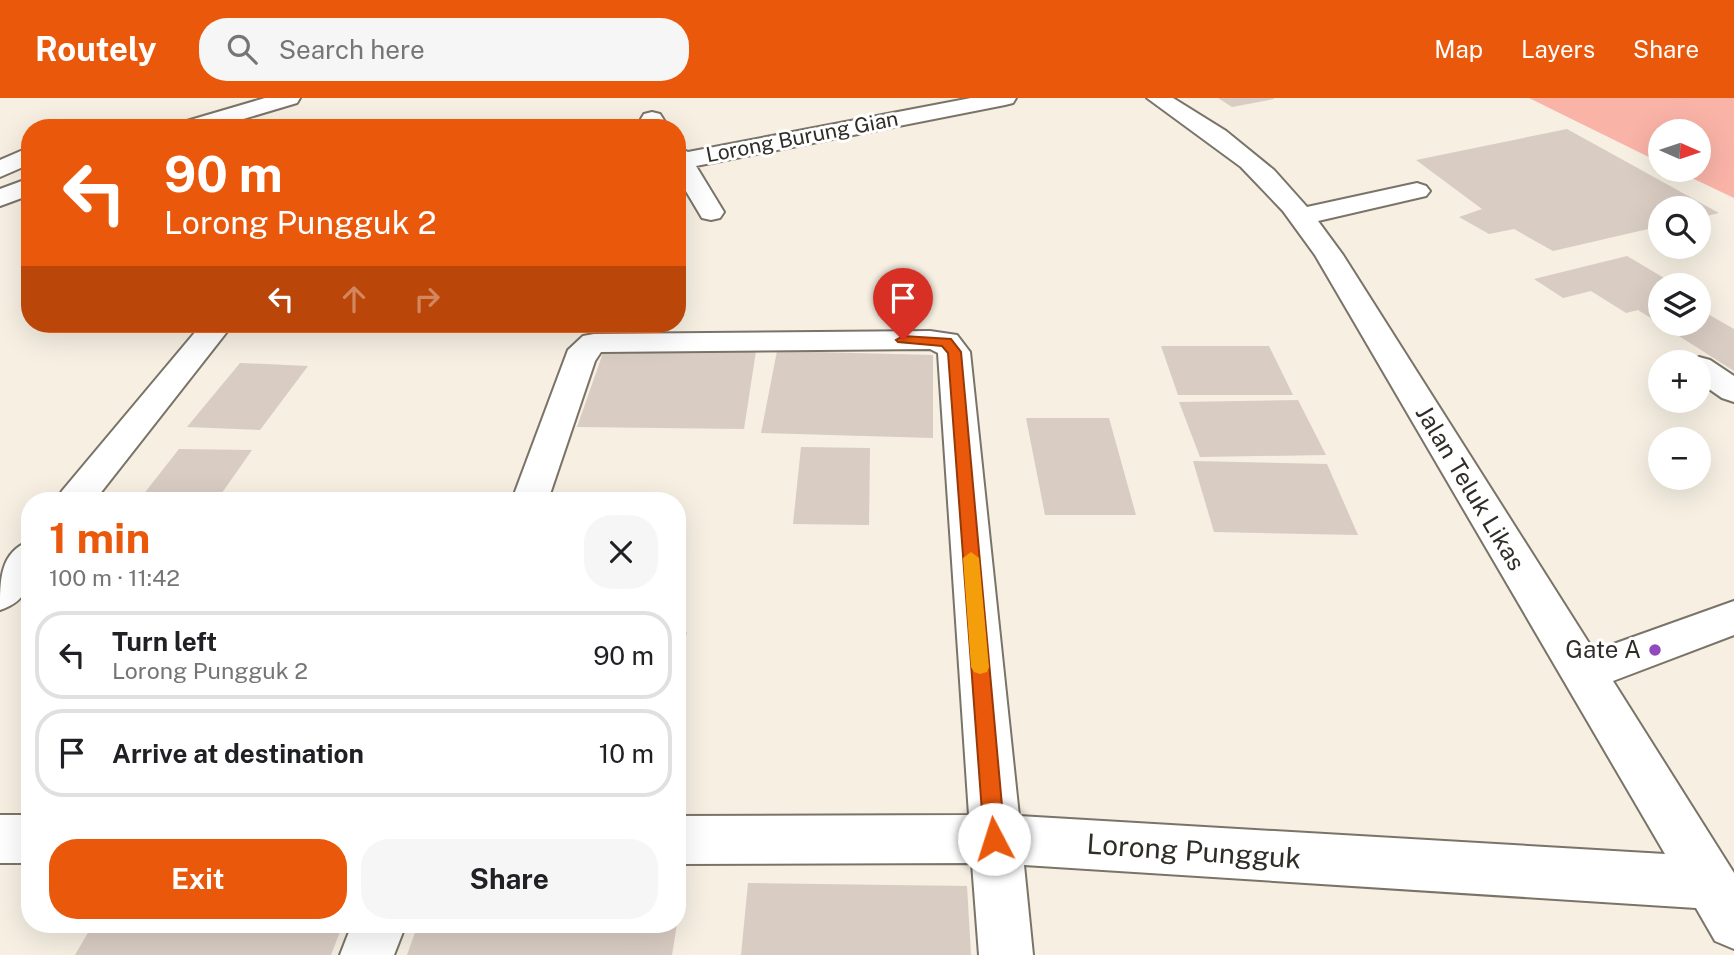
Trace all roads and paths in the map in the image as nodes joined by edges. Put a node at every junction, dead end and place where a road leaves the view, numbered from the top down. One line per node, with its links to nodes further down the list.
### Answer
1 (289, 98): 4 (street)
2 (1005, 98): 5 (street, Lorong Burung Gian)
3 (1157, 98): 13 (street, Jalan Teluk Likas)
4 (218, 119)
5 (686, 157)
6 (21, 159): 8 (street)
7 (686, 168): 12 (street)
8 (0, 170)
9 (21, 190): 11 (street)
10 (1417, 191): 13 (street)
11 (0, 198)
12 (711, 212)
13 (1302, 216): 22 (street, Jalan Teluk Likas)
14 (211, 333): 17 (street)
15 (1711, 375): 16 (street)
16 (1734, 391)
17 (82, 492)
18 (533, 492): 25 (street)
19 (21, 567): 20 (street)
20 (0, 593)
21 (1734, 618): 22 (street)
22 (1582, 674): 27 (street, Jalan Teluk Likas)
23 (0, 839): 24 (street)
24 (21, 839)
25 (994, 839): 26 (street, Lorong Pungguk); 27 (street, Lorong Pungguk); 30 (street)
26 (686, 840)
27 (1722, 902)
28 (376, 933): 29 (street)
29 (367, 955)
30 (1006, 955)

